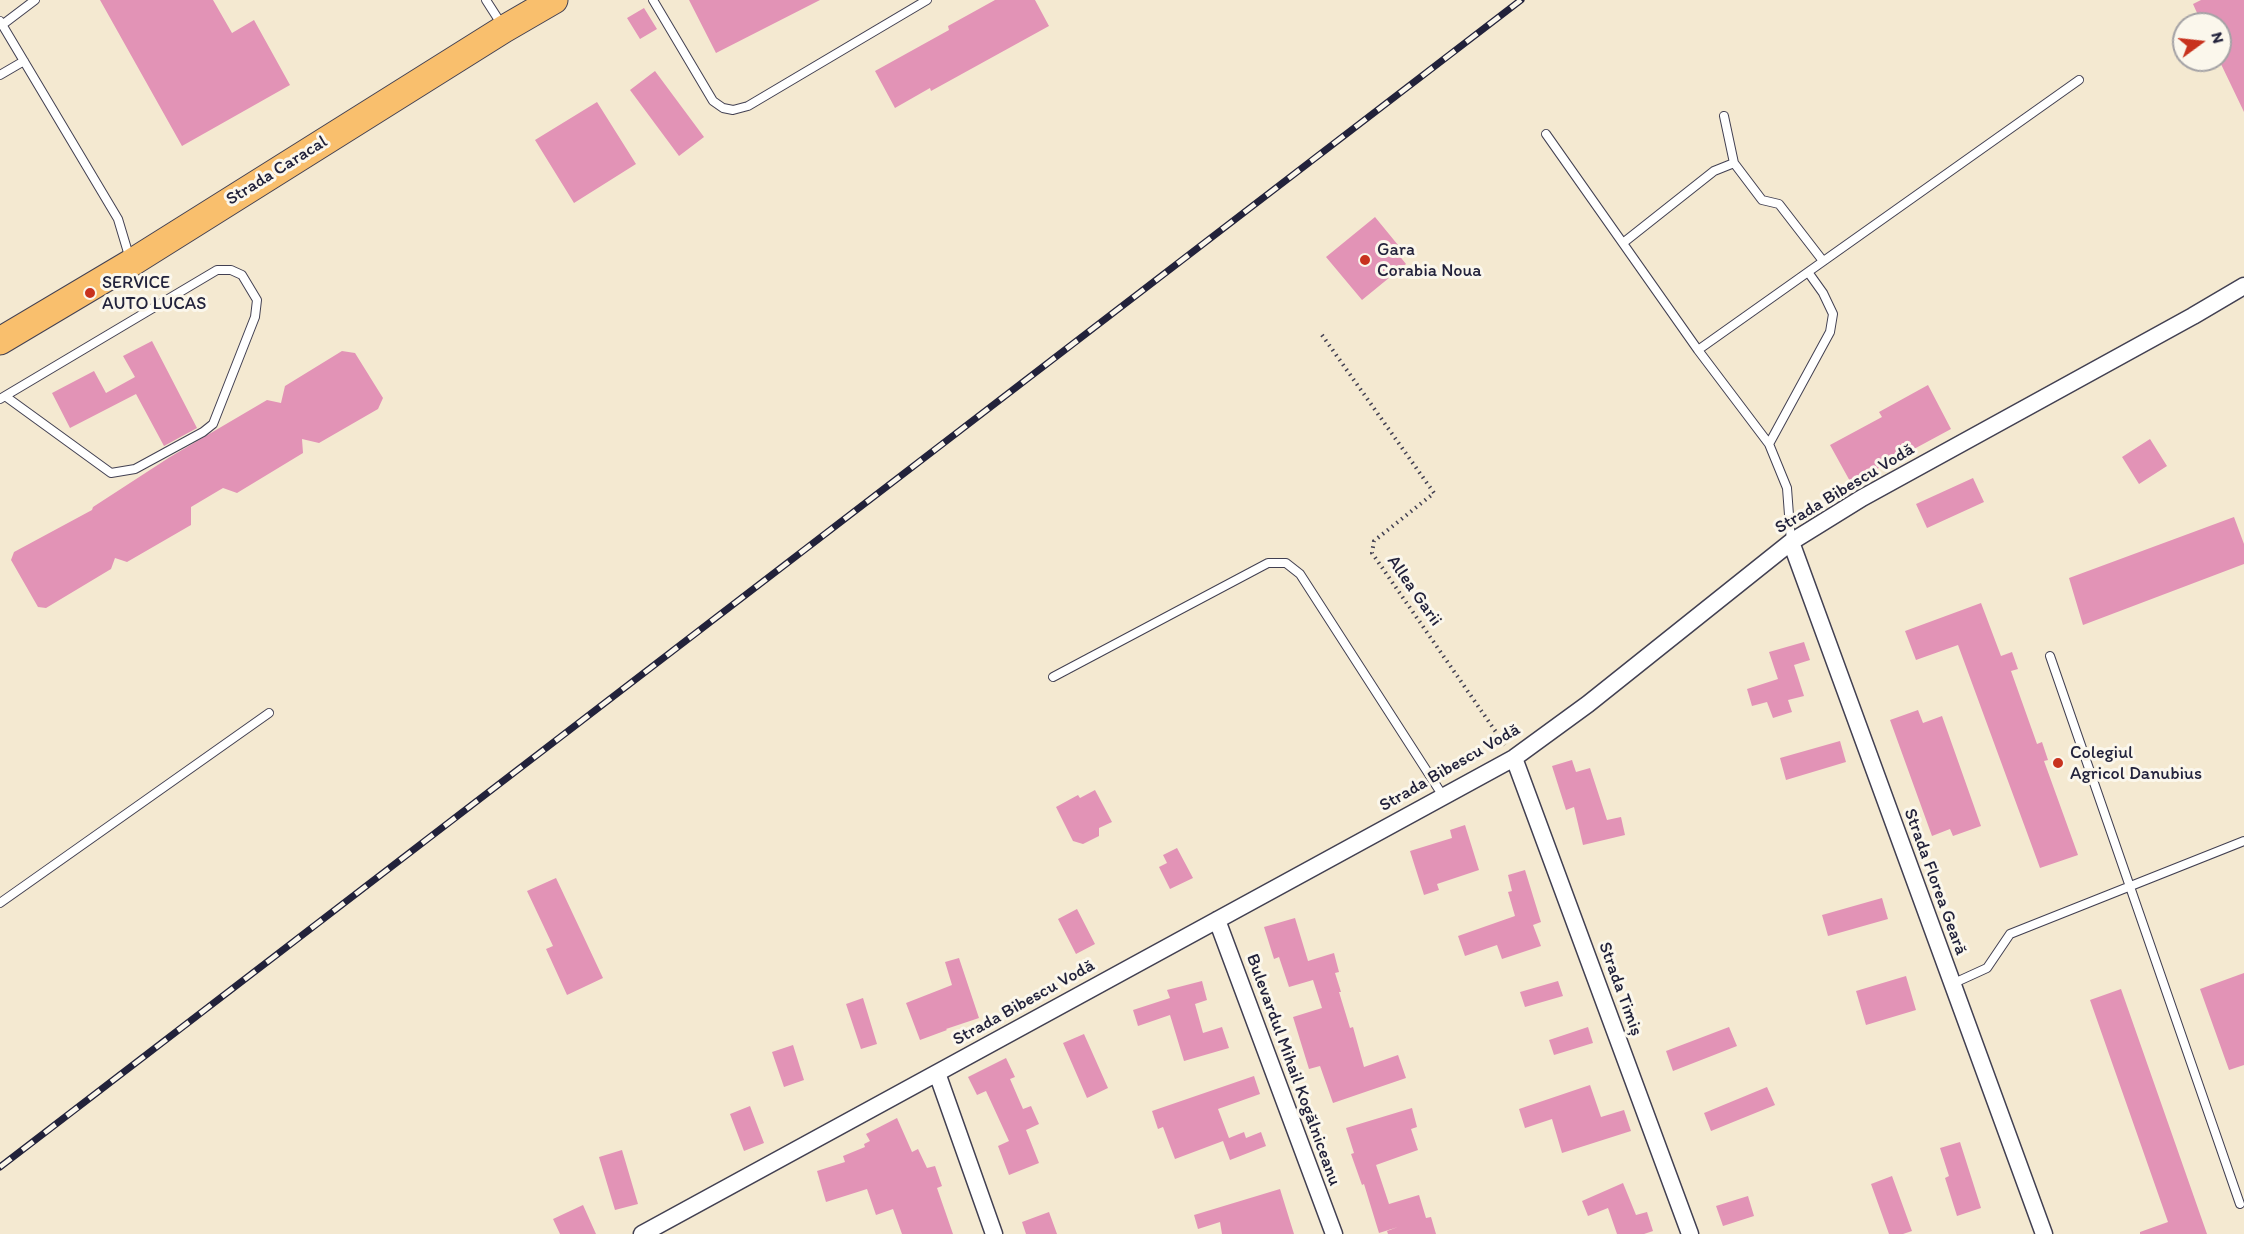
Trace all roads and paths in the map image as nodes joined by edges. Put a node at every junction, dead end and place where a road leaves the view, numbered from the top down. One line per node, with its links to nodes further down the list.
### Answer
1 (35, 0): 6 (lane)
2 (486, 0): 7 (lane)
3 (554, 0): 7 (main road, Strada Caracal)
4 (653, 0): 5 (lane)
5 (927, 0)
6 (1, 23): 8 (lane)
7 (504, 29): 16 (main road, Strada Caracal)
8 (24, 61): 9 (lane); 16 (lane)
9 (0, 75)
10 (2079, 80): 15 (lane)
11 (1724, 116): 13 (lane)
12 (1546, 134): 14 (lane)
13 (1734, 163): 14 (lane); 15 (lane)
14 (1623, 243): 21 (lane)
15 (1823, 261): 17 (lane)
16 (131, 263): 20 (main road, Strada Caracal)
17 (1808, 272): 21 (lane); 23 (lane)
18 (2244, 286): 24 (street, Strada Bibescu Vodă)
19 (1322, 335): 28 (path, Allea Garii)
20 (0, 340)
21 (1698, 350): 23 (lane)
22 (2, 398): 22 (lane)
23 (1768, 444): 24 (lane)
24 (1791, 542): 28 (street, Strada Bibescu Vodă); 34 (street, Strada Florea Geară)
25 (2050, 656): 31 (lane)
26 (1053, 677): 29 (lane)
27 (269, 713): 32 (lane)
28 (1514, 758): 29 (street, Strada Bibescu Vodă); 40 (street, Strada Timiș)
29 (1443, 796): 33 (street, Strada Bibescu Vodă)
30 (2244, 841): 31 (lane)
31 (2129, 886): 34 (lane); 36 (lane)
32 (0, 903)
33 (1217, 920): 35 (street, Strada Bibescu Vodă); 39 (street, Bulevardul Mihail Kogălniceanu)
34 (1952, 984): 41 (street, Strada Florea Geară)
35 (937, 1073): 37 (street, Strada Bibescu Vodă); 38 (street)
36 (2240, 1204)
37 (642, 1234)
38 (994, 1234)
39 (1334, 1234)
40 (1690, 1234)
41 (2044, 1234)

